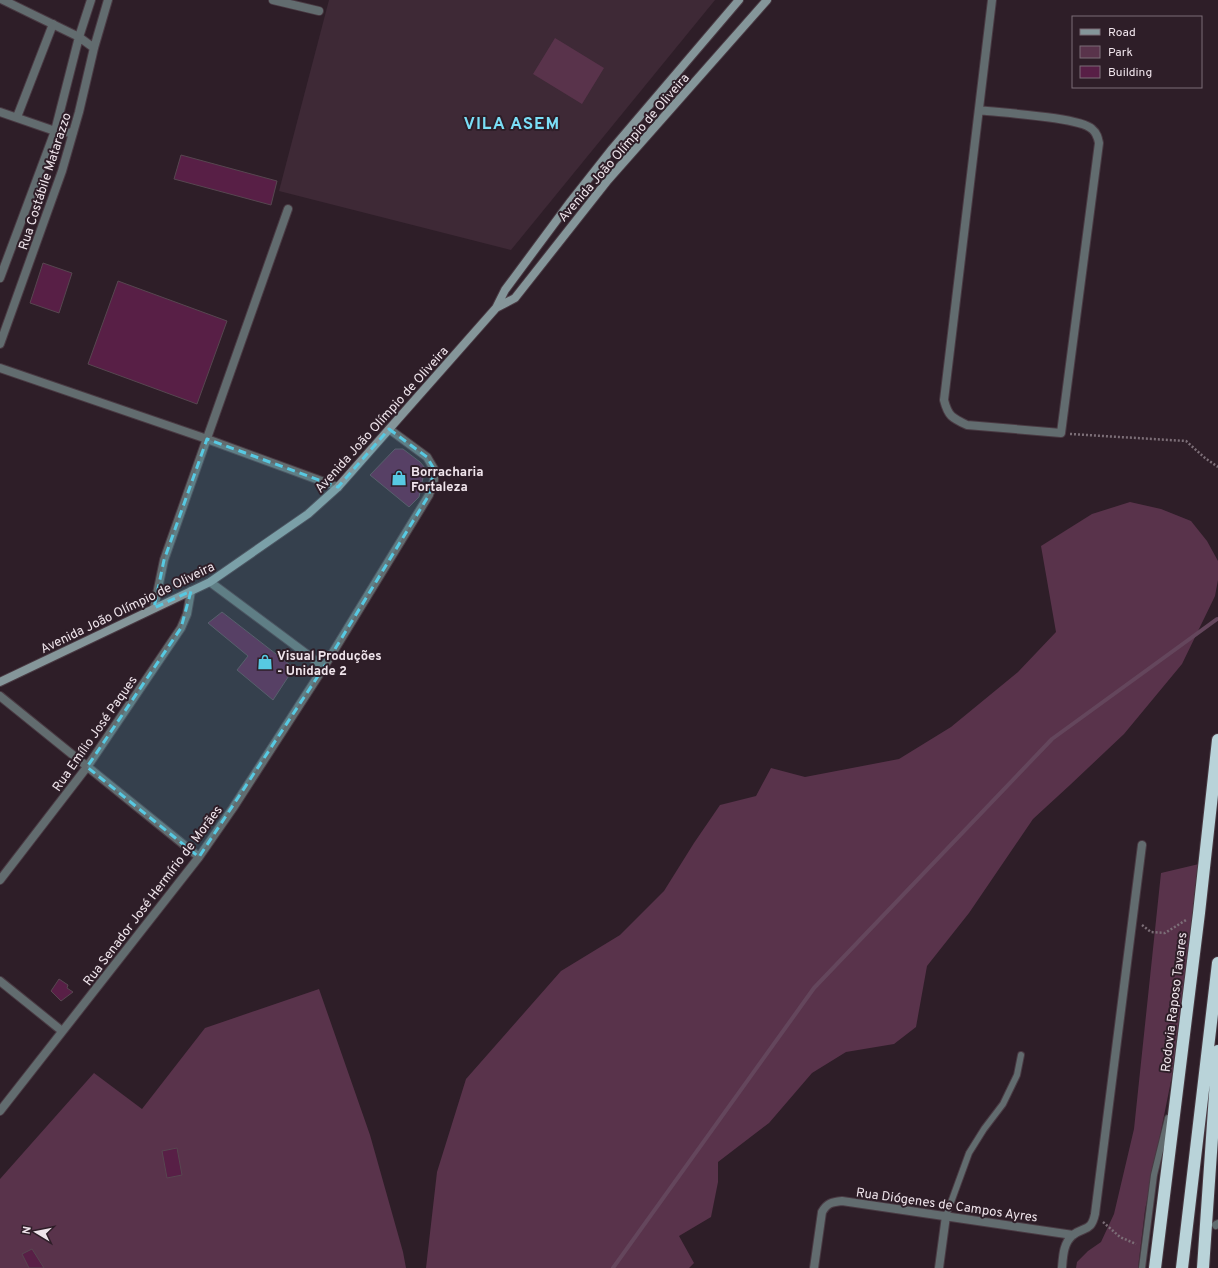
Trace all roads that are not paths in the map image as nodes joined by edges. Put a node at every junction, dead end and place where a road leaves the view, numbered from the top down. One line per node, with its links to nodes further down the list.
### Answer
1 (3, 0): 9 (street)
2 (91, 0): 10 (street, Rua Costábile Matarazzo)
3 (108, 0): 11 (street, Rua Costábile Matarazzo)
4 (273, 0): 8 (street)
5 (739, 0): 19 (main road, Avenida João Olímpio de Oliveira)
6 (768, 0): 19 (main road, Avenida João Olímpio de Oliveira)
7 (992, 0): 12 (street)
8 (318, 11)
9 (53, 24): 10 (street); 14 (street)
10 (79, 37): 11 (street); 15 (street, Rua Costábile Matarazzo)
11 (94, 48): 16 (street, Rua Costábile Matarazzo)
12 (979, 110): 12 (street)
13 (0, 112): 14 (street)
14 (17, 117): 15 (street)
15 (55, 131): 16 (street); 18 (street, Rua Costábile Matarazzo)
16 (74, 133): 20 (street, Rua Costábile Matarazzo)
17 (288, 209): 23 (street)
18 (0, 278)
19 (496, 308): 22 (main road, Avenida João Olímpio de Oliveira)
20 (0, 344)
21 (0, 368): 23 (street)
22 (389, 429): 24 (main road, Avenida João Olímpio de Oliveira); 28 (street, Rua Senador José Hermírio de Morães)
23 (207, 439): 24 (street); 27 (street)
24 (338, 487): 25 (main road, Avenida João Olímpio de Oliveira)
25 (210, 582): 26 (main road, Avenida João Olímpio de Oliveira); 28 (street)
26 (191, 591): 27 (main road, Avenida João Olímpio de Oliveira); 32 (street, Rua Emílio José Paques)
27 (154, 608): 29 (main road, Avenida João Olímpio de Oliveira)
28 (324, 667): 34 (street, Rua Senador José Hermírio de Morães)
29 (0, 682)
30 (0, 696): 32 (street)
31 (1218, 740): 41 (highway, Rodovia Raposo Tavares)
32 (87, 767): 34 (street); 35 (street, Rua Emílio José Paques)
33 (1142, 845): 44 (street)
34 (199, 857): 38 (street, Rua Senador José Hermírio de Morães)
35 (0, 880)
36 (1218, 964): 50 (highway)
37 (0, 981): 38 (street)
38 (62, 1031): 42 (street, Rua Senador José Hermírio de Morães)
39 (1218, 1051): 51 (highway)
40 (1021, 1055): 43 (lane)
41 (1177, 1087): 48 (lane); 49 (highway, Rodovia Raposo Tavares)
42 (0, 1111)
43 (946, 1216): 44 (street, Rua Diógenes de Campos Ayres); 45 (street, Rua Diógenes de Campos Ayres); 46 (street)
44 (1073, 1235): 47 (street)
45 (814, 1268)
46 (939, 1268)
47 (1062, 1268)
48 (1142, 1268)
49 (1155, 1268)
50 (1182, 1268)
51 (1203, 1268)

